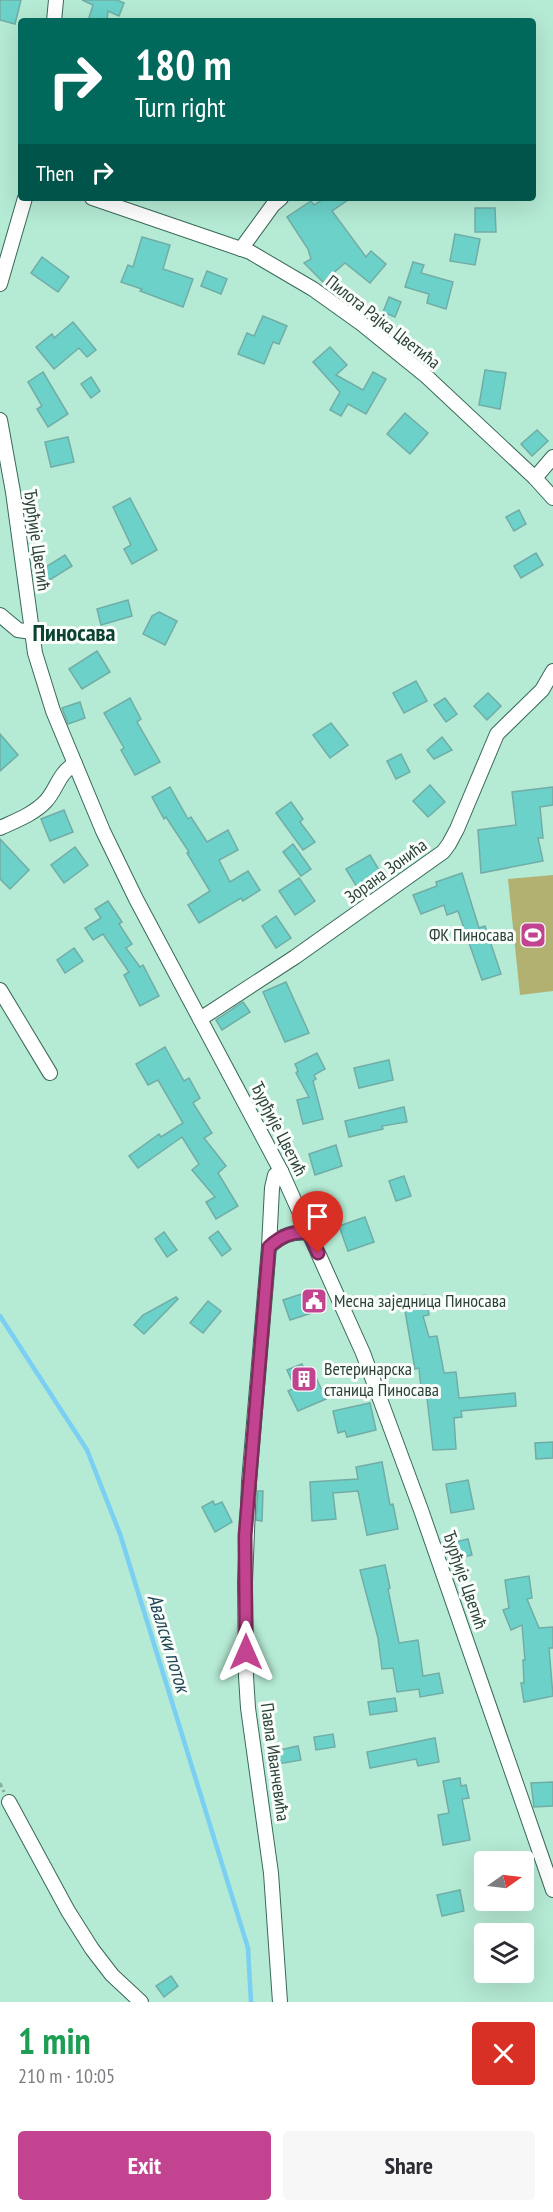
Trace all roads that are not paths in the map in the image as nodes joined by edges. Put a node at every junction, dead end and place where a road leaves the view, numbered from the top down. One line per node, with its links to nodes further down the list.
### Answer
1 (56, 0): 2 (street)
2 (54, 18)
3 (24, 201): 7 (street)
4 (101, 201): 6 (street, Пилота Рајка Цветића)
5 (278, 201): 6 (street)
6 (241, 249): 10 (street, Пилота Рајка Цветића)
7 (0, 284)
8 (0, 420): 13 (street, Ђурђије Цветић)
9 (553, 457): 10 (street)
10 (535, 478): 11 (street, Пилота Рајка Цветића)
11 (553, 499)
12 (0, 615): 13 (street)
13 (32, 632): 15 (street, Ђурђије Цветић)
14 (553, 671): 18 (street, Зорана Зонића)
15 (75, 764): 16 (street); 18 (street, Ђурђије Цветић)
16 (0, 828)
17 (0, 990): 19 (street)
18 (200, 1018): 20 (street, Ђурђије Цветић)
19 (50, 1072)
20 (281, 1171): 21 (street, Ђурђије Цветић); 22 (street, Павла Иванчевића)
21 (309, 1233): 22 (street); 24 (street, Ђурђије Цветић)
22 (269, 1247): 26 (street, Павла Иванчевића)
23 (9, 1802): 25 (street)
24 (553, 1890)
25 (141, 2002)
26 (280, 2002)

